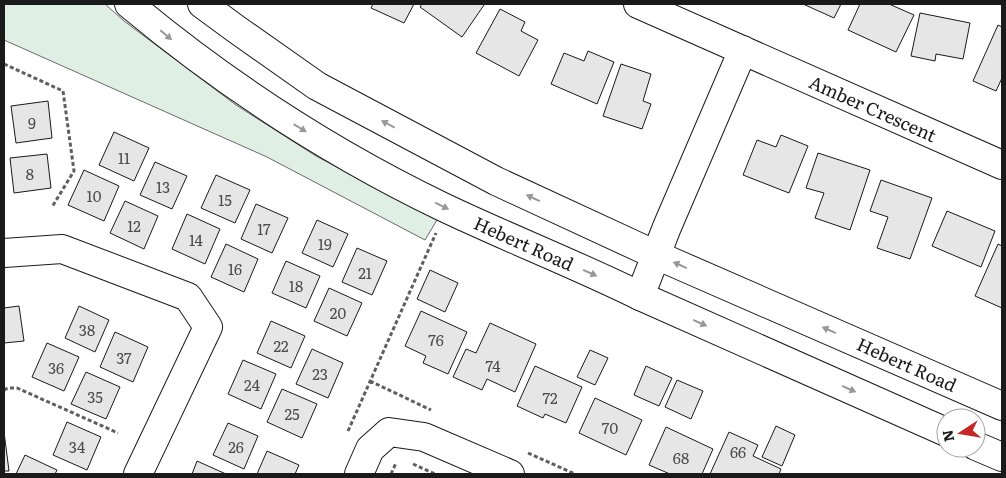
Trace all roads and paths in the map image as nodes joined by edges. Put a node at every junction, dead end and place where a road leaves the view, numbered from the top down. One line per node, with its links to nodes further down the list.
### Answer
1 (129, 4): 11 (main road, Hebert Road, one-way to 11)
2 (202, 4): 10 (main road, Hebert Road, one-way to 2)
3 (638, 4): 4 (main road, Amber Crescent)
4 (743, 50): 6 (main road, Amber Crescent); 10 (main road)
5 (4, 64): 7 (path)
6 (1002, 165)
7 (52, 207)
8 (436, 233): 16 (path)
9 (4, 253): 21 (main road)
10 (656, 255): 11 (main road); 13 (main road, Hebert Road, one-way to 10)
11 (640, 296): 14 (main road, Hebert Road, one-way to 14)
12 (4, 390): 15 (path)
13 (1002, 406)
14 (936, 428)
15 (118, 433)
16 (346, 436)
17 (986, 450): 18 (main road)
18 (1002, 457)
19 (400, 461): 23 (path)
20 (411, 463): 24 (path)
21 (138, 474)
22 (359, 474): 25 (main road)
23 (391, 474)
24 (435, 474)
25 (510, 474)

